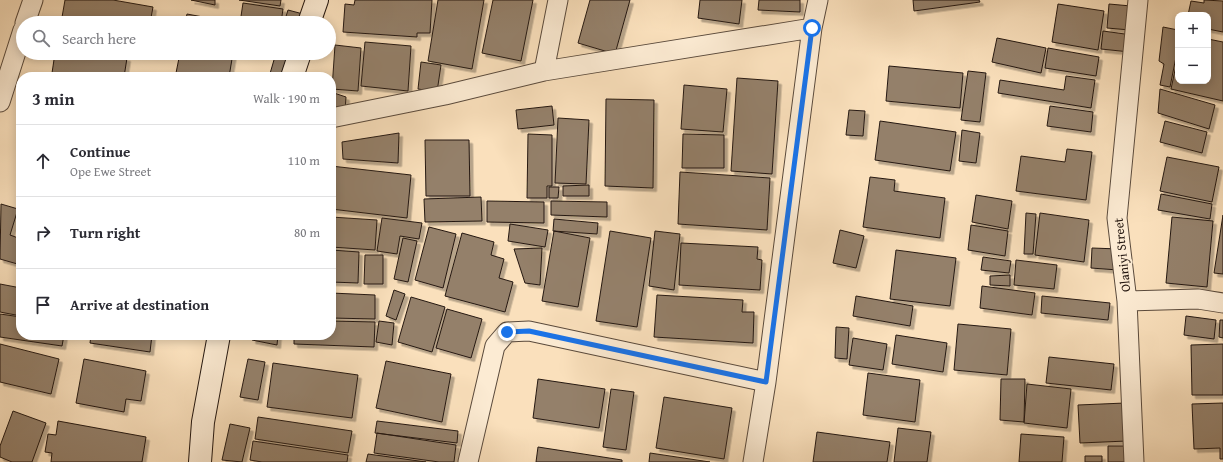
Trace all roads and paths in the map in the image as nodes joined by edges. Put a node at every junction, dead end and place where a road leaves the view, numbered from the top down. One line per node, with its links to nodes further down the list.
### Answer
1 (33, 0): 6 (street)
2 (317, 0): 7 (street)
3 (558, 0): 11 (street)
4 (818, 0): 8 (street)
5 (1138, 0): 15 (street, Olaniyi Street)
6 (27, 16)
7 (311, 16)
8 (812, 28): 11 (street); 18 (street)
9 (16, 52): 13 (street)
10 (298, 60): 12 (street)
11 (544, 71): 14 (street)
12 (294, 72)
13 (0, 102)
14 (336, 117)
15 (1127, 301): 16 (street); 22 (street, Olaniyi Street)
16 (1223, 303)
17 (218, 340): 19 (street)
18 (766, 382): 20 (street); 21 (street)
19 (200, 462)
20 (468, 462)
21 (753, 462)
22 (1134, 462)

